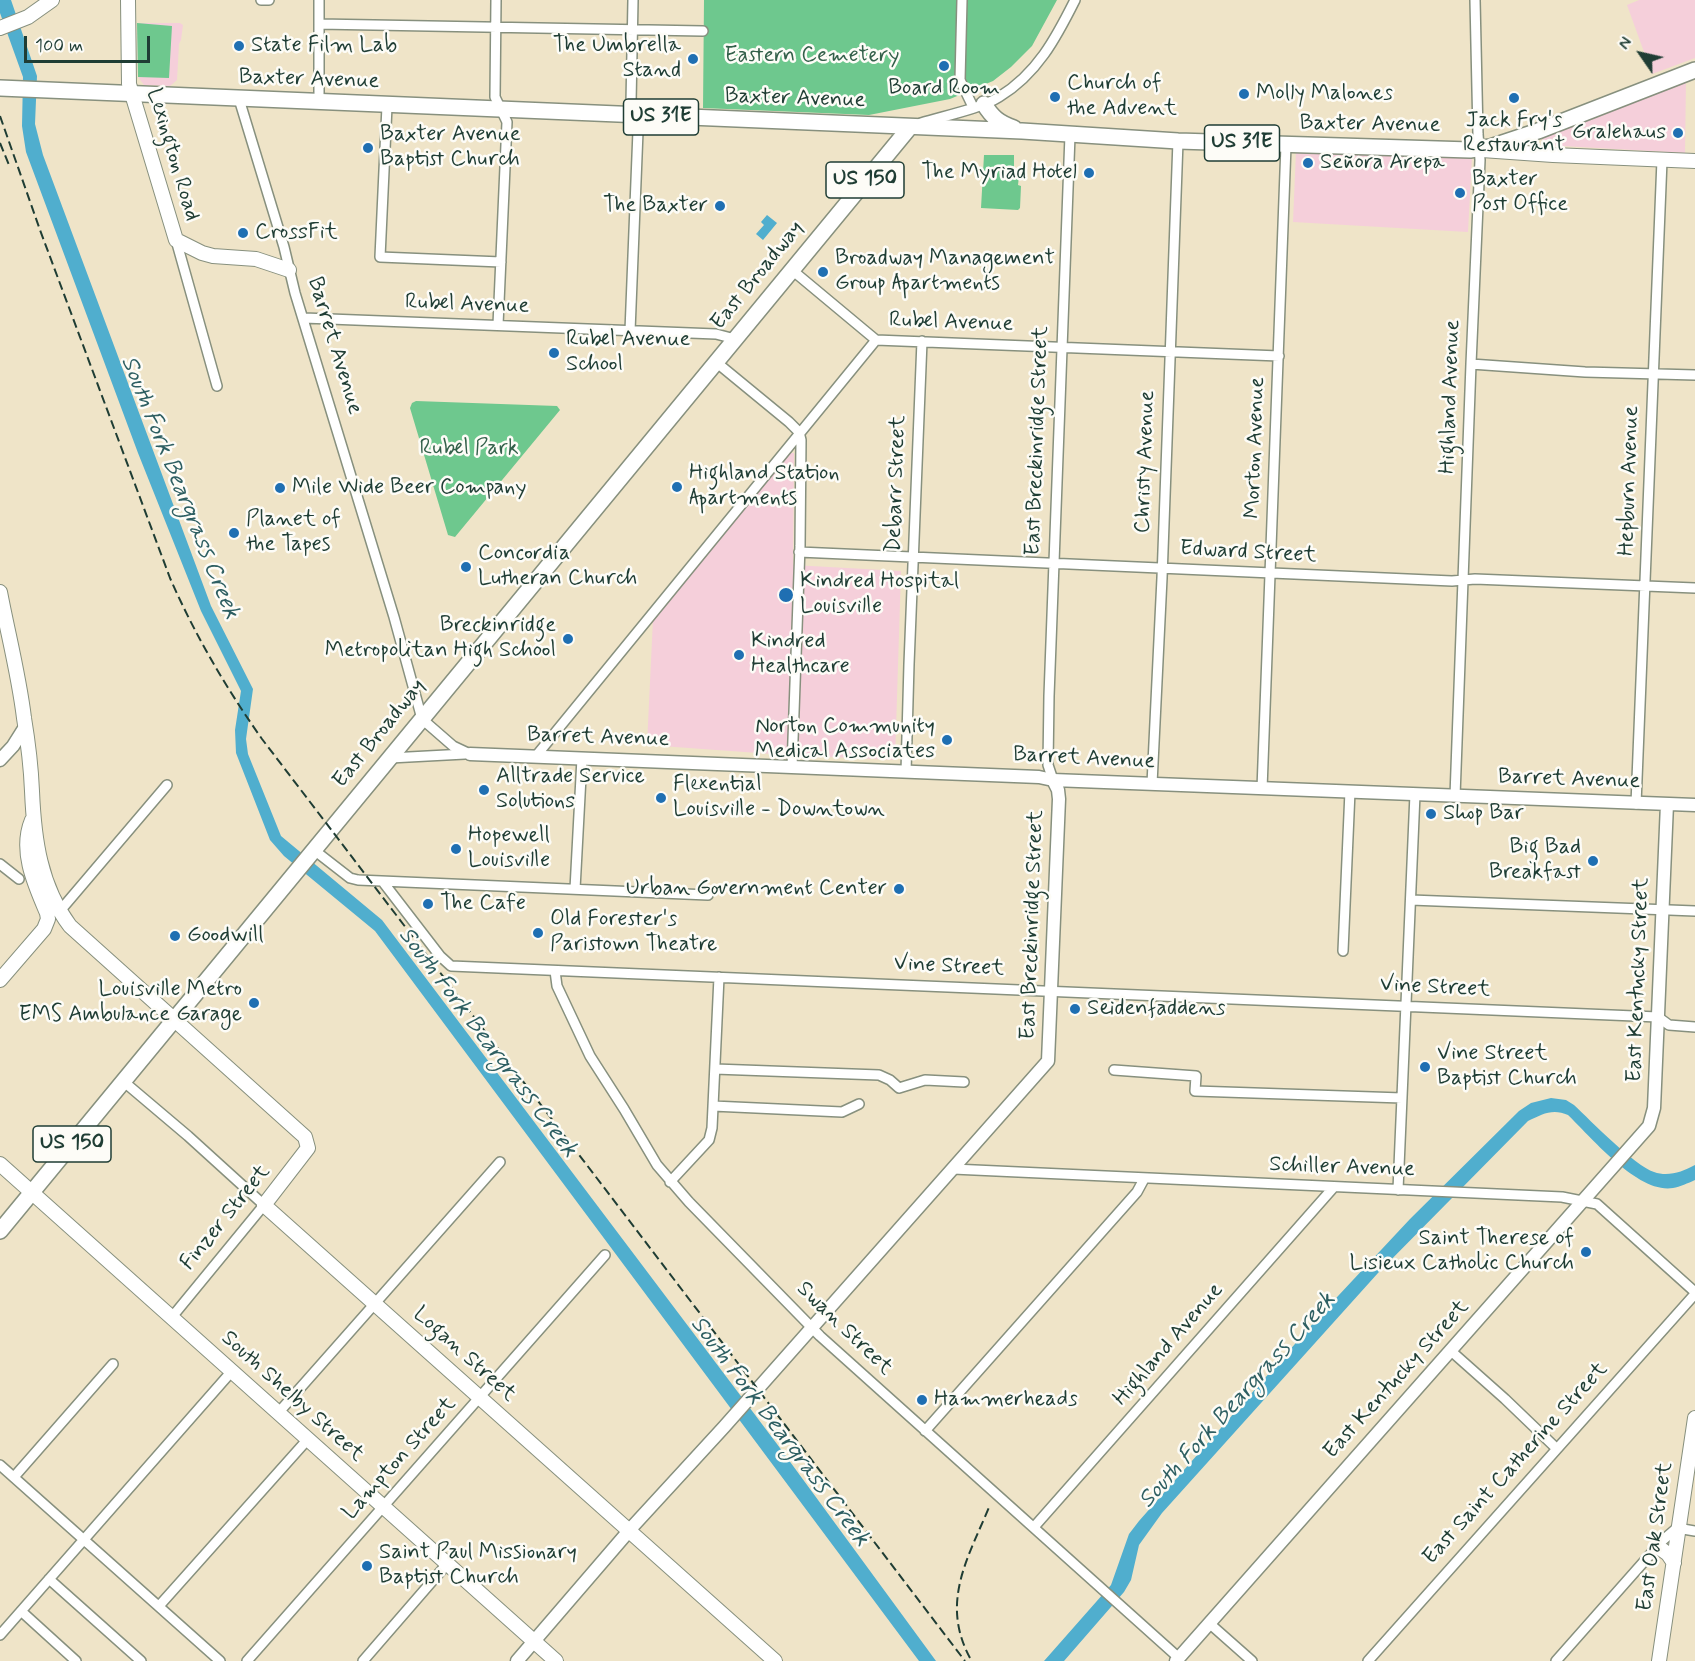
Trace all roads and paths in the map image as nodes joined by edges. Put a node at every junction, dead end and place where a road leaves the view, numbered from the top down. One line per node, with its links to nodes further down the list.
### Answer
1 (38, 0): 12 (main road)
2 (52, 0): 12 (main road)
3 (128, 0): 21 (main road, Lexington Road)
4 (261, 0): 5 (street)
5 (269, 0)
6 (319, 0): 14 (street)
7 (496, 0): 16 (street)
8 (633, 0): 17 (street)
9 (962, 0): 24 (street)
10 (1075, 0): 24 (street)
11 (1475, 0): 33 (street, Highland Avenue)
12 (26, 13): 13 (main road); 15 (main road)
13 (0, 19)
14 (319, 24): 16 (street); 23 (street)
15 (0, 28)
16 (495, 28): 17 (street); 26 (street)
17 (633, 30): 18 (street); 27 (street)
18 (703, 31)
19 (1695, 70): 33 (main road, US 31E)
20 (0, 88): 21 (main road, Baxter Avenue / US 31E)
21 (131, 94): 22 (main road, Baxter Avenue / US 31E); 36 (main road, Lexington Road)
22 (239, 99): 23 (main road, Baxter Avenue / US 31E); 38 (street, Barret Avenue)
23 (319, 103): 25 (main road, Baxter Avenue / US 31E)
24 (979, 105): 28 (street); 29 (main road)
25 (387, 106): 26 (main road, Baxter Avenue / US 31E); 37 (street)
26 (501, 110): 27 (main road, Baxter Avenue / US 31E); 37 (street)
27 (635, 116): 28 (main road, Baxter Avenue / US 31E); 42 (street)
28 (910, 127): 29 (main road, Baxter Avenue / US 31E); 39 (main road, East Broadway / US 150)
29 (1022, 130): 30 (main road, Baxter Avenue / US 31E)
30 (1070, 135): 31 (main road, Baxter Avenue / US 31E); 46 (street, East Breckinridge Street)
31 (1178, 141): 32 (main road, Baxter Avenue / US 31E); 47 (street, Christy Avenue)
32 (1286, 145): 33 (main road, Baxter Avenue / US 31E); 48 (street, Morton Avenue)
33 (1485, 148): 34 (main road, Baxter Avenue); 50 (street, Highland Avenue)
34 (1662, 160): 35 (main road, Baxter Avenue); 51 (street, Hepburn Avenue)
35 (1695, 161)
36 (176, 240): 38 (main road, Lexington Road); 53 (street)
37 (501, 262): 41 (street)
38 (289, 270): 40 (street, Barret Avenue)
39 (792, 270): 43 (main road, East Broadway / US 150); 44 (street, Rubel Avenue)
40 (304, 318): 41 (street, Rubel Avenue); 64 (street, Barret Avenue)
41 (498, 325): 42 (street, Rubel Avenue)
42 (630, 330): 43 (street, Rubel Avenue)
43 (735, 339): 49 (main road, East Broadway / US 150)
44 (876, 340): 45 (street, Rubel Avenue); 54 (street)
45 (922, 341): 46 (street, Rubel Avenue); 56 (street, Debarr Street)
46 (1062, 347): 47 (street, Rubel Avenue); 57 (street, East Breckinridge Street)
47 (1170, 351): 48 (street, Rubel Avenue); 58 (street, Christy Avenue)
48 (1279, 356): 59 (street, Morton Avenue)
49 (716, 362): 54 (street); 64 (main road, East Broadway / US 150)
50 (1471, 364): 51 (street); 60 (street, Highland Avenue)
51 (1653, 374): 52 (street); 61 (street, Hepburn Avenue)
52 (1695, 375)
53 (217, 386)
54 (799, 432): 55 (street); 67 (street)
55 (799, 552): 56 (street, Edward Street); 71 (street)
56 (914, 558): 57 (street, Edward Street); 72 (street, Debarr Street)
57 (1054, 564): 58 (street, Edward Street); 73 (street, East Breckinridge Street)
58 (1162, 568): 59 (street, Edward Street); 74 (street, Christy Avenue)
59 (1270, 573): 60 (street, Edward Street); 76 (street, Morton Avenue)
60 (1463, 580): 61 (street, Edward Street); 79 (street, Highland Avenue)
61 (1646, 586): 62 (street, Edward Street); 80 (street, Hepburn Avenue)
62 (1695, 588)
63 (0, 592): 65 (main road)
64 (422, 719): 66 (street, Barret Avenue); 68 (main road, East Broadway / US 150)
65 (25, 727): 70 (street); 83 (main road)
66 (470, 754): 67 (street, Barret Avenue); 68 (street, Barret Avenue)
67 (536, 756): 69 (street, Barret Avenue)
68 (390, 758): 84 (main road, East Broadway / US 150)
69 (582, 758): 71 (street, Barret Avenue); 88 (street)
70 (0, 760)
71 (792, 767): 72 (street, Barret Avenue)
72 (906, 772): 73 (street, Barret Avenue)
73 (1053, 780): 74 (street, Barret Avenue); 100 (street, East Breckinridge Street)
74 (1152, 784): 76 (street, Barret Avenue)
75 (168, 785): 93 (street)
76 (1262, 789): 77 (street, Barret Avenue)
77 (1350, 791): 78 (street, Barret Avenue); 95 (street)
78 (1415, 794): 79 (street, Barret Avenue); 90 (street)
79 (1455, 796): 80 (street, Barret Avenue)
80 (1636, 804): 81 (street, Barret Avenue)
81 (1667, 804): 82 (street, Barret Avenue); 91 (street, East Kentucky Street)
82 (1695, 805)
83 (33, 818): 93 (main road); 94 (main road)
84 (311, 853): 87 (street); 103 (main road, East Broadway / US 150)
85 (0, 865): 86 (street)
86 (18, 879)
87 (383, 882): 88 (street); 96 (street, Vine Street)
88 (575, 889): 89 (street)
89 (708, 895)
90 (1411, 900): 91 (street); 101 (street)
91 (1662, 910): 92 (street); 102 (street, East Kentucky Street)
92 (1695, 911)
93 (59, 912): 99 (main road)
94 (44, 929): 98 (main road); 99 (main road)
95 (1343, 951)
96 (555, 971): 97 (street, Vine Street); 116 (street, Swan Street)
97 (719, 976): 100 (street, Vine Street); 105 (street)
98 (0, 980)
99 (137, 986): 103 (main road)
100 (1052, 991): 101 (street, Vine Street); 114 (street, East Breckinridge Street)
101 (1406, 1006): 102 (street, Vine Street); 109 (street)
102 (1658, 1017): 104 (street, Vine Street); 120 (street, East Kentucky Street)
103 (174, 1019): 107 (main road, East Broadway / US 150); 121 (main road, Finzer Street)
104 (1695, 1027)
105 (715, 1069): 108 (street); 111 (street)
106 (1114, 1070): 109 (street)
107 (123, 1081): 119 (main road, East Broadway / US 150); 121 (street, Logan Street)
108 (964, 1082)
109 (1402, 1098): 118 (street)
110 (859, 1104): 111 (street)
111 (713, 1106): 116 (street)
112 (500, 1162): 125 (street)
113 (0, 1164): 119 (main road, South Shelby Street)
114 (953, 1169): 115 (street, Schiller Avenue); 127 (street, East Breckinridge Street)
115 (1144, 1179): 117 (street, Schiller Avenue); 134 (street)
116 (670, 1182): 127 (street, Swan Street)
117 (1333, 1188): 118 (street, Schiller Avenue); 140 (street, Highland Avenue)
118 (1398, 1190): 120 (street, Schiller Avenue)
119 (32, 1193): 122 (main road, East Broadway / US 150); 126 (main road, South Shelby Street)
120 (1584, 1201): 124 (street, Schiller Avenue); 128 (street, East Kentucky Street)
121 (264, 1205): 125 (main road, Logan Street); 126 (street, Finzer Street)
122 (0, 1231)
123 (605, 1255): 131 (street, Lampton Street)
124 (1695, 1293): 136 (street, East Saint Catherine Street)
125 (374, 1303): 131 (main road, Logan Street); 132 (street)
126 (172, 1317): 130 (main road, South Shelby Street)
127 (812, 1328): 134 (street, Swan Street); 142 (street, East Breckinridge Street)
128 (1451, 1351): 136 (street); 151 (street, East Kentucky Street)
129 (113, 1364): 138 (street)
130 (232, 1371): 132 (main road, South Shelby Street); 144 (street)
131 (480, 1398): 139 (street, Lampton Street); 142 (main road, Logan Street)
132 (279, 1412): 135 (main road, South Shelby Street)
133 (1695, 1418): 141 (main road, East Oak Street)
134 (925, 1431): 140 (street, Swan Street)
135 (308, 1439): 139 (main road, South Shelby Street); 149 (street)
136 (1556, 1448): 164 (street, East Saint Catherine Street)
137 (0, 1465): 138 (street)
138 (14, 1477): 144 (street)
139 (383, 1507): 147 (main road, South Shelby Street); 158 (street, Lampton Street)
140 (1034, 1527): 154 (street, Swan Street)
141 (1677, 1528): 143 (street); 145 (street); 146 (main road, East Oak Street)
142 (629, 1531): 153 (street, East Breckinridge Street); 162 (main road, Logan Street)
143 (1695, 1531)
144 (84, 1540): 148 (street); 149 (street)
145 (1657, 1546): 146 (main road); 165 (street)
146 (1674, 1563): 166 (main road, East Oak Street)
147 (447, 1564): 153 (main road, South Shelby Street); 159 (street)
148 (49, 1579): 150 (street); 156 (street)
149 (159, 1606): 157 (street)
150 (21, 1611): 152 (street); 155 (street)
151 (1209, 1623): 154 (street, East Kentucky Street); 163 (street)
152 (0, 1635)
153 (534, 1642): 160 (street, East Breckinridge Street); 161 (main road, South Shelby Street)
154 (1177, 1659)
155 (76, 1661)
156 (141, 1661)
157 (220, 1661)
158 (247, 1661)
159 (363, 1661)
160 (517, 1661)
161 (556, 1661)
162 (775, 1661)
163 (1252, 1661)
164 (1368, 1661)
165 (1556, 1661)
166 (1659, 1661)

